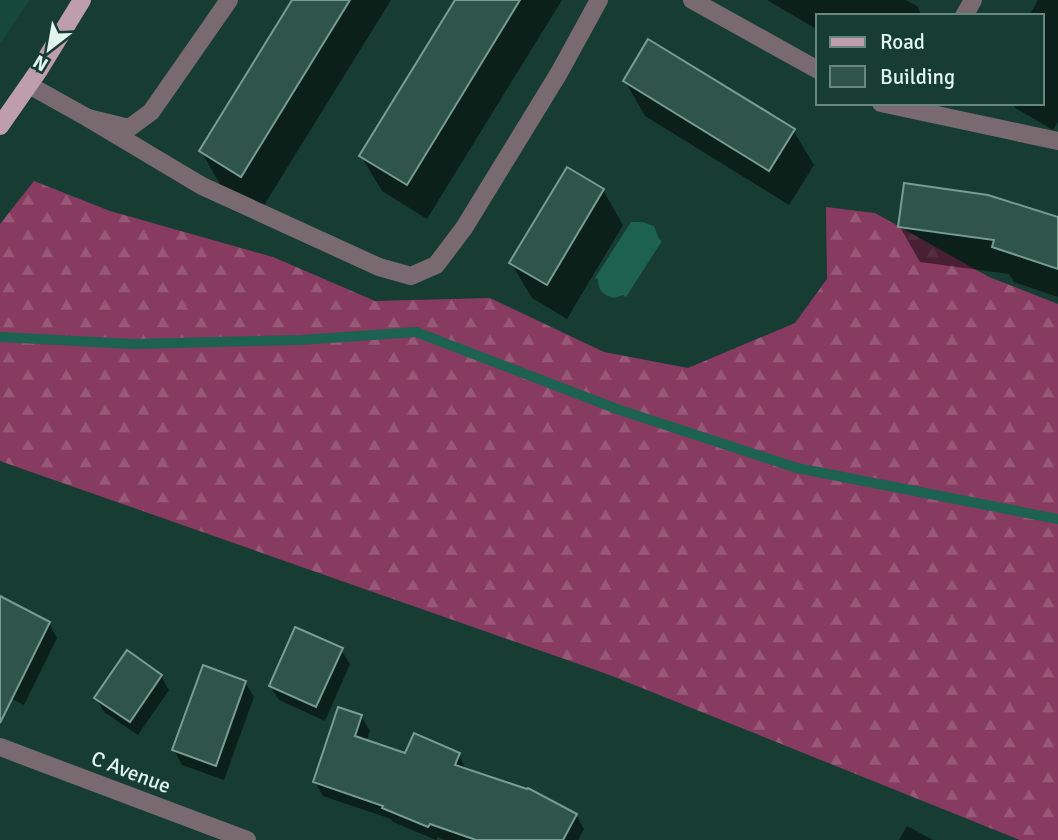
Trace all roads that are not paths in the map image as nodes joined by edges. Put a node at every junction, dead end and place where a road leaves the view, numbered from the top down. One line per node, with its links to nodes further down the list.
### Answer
1 (82, 0): 6 (main road)
2 (229, 0): 8 (street)
3 (599, 0): 8 (street)
4 (692, 0): 5 (street)
5 (816, 69)
6 (29, 85): 8 (street); 9 (main road)
7 (908, 106): 10 (street)
8 (88, 118)
9 (0, 125)
10 (1058, 141)
11 (0, 747): 12 (street, C Avenue)
12 (247, 840)

